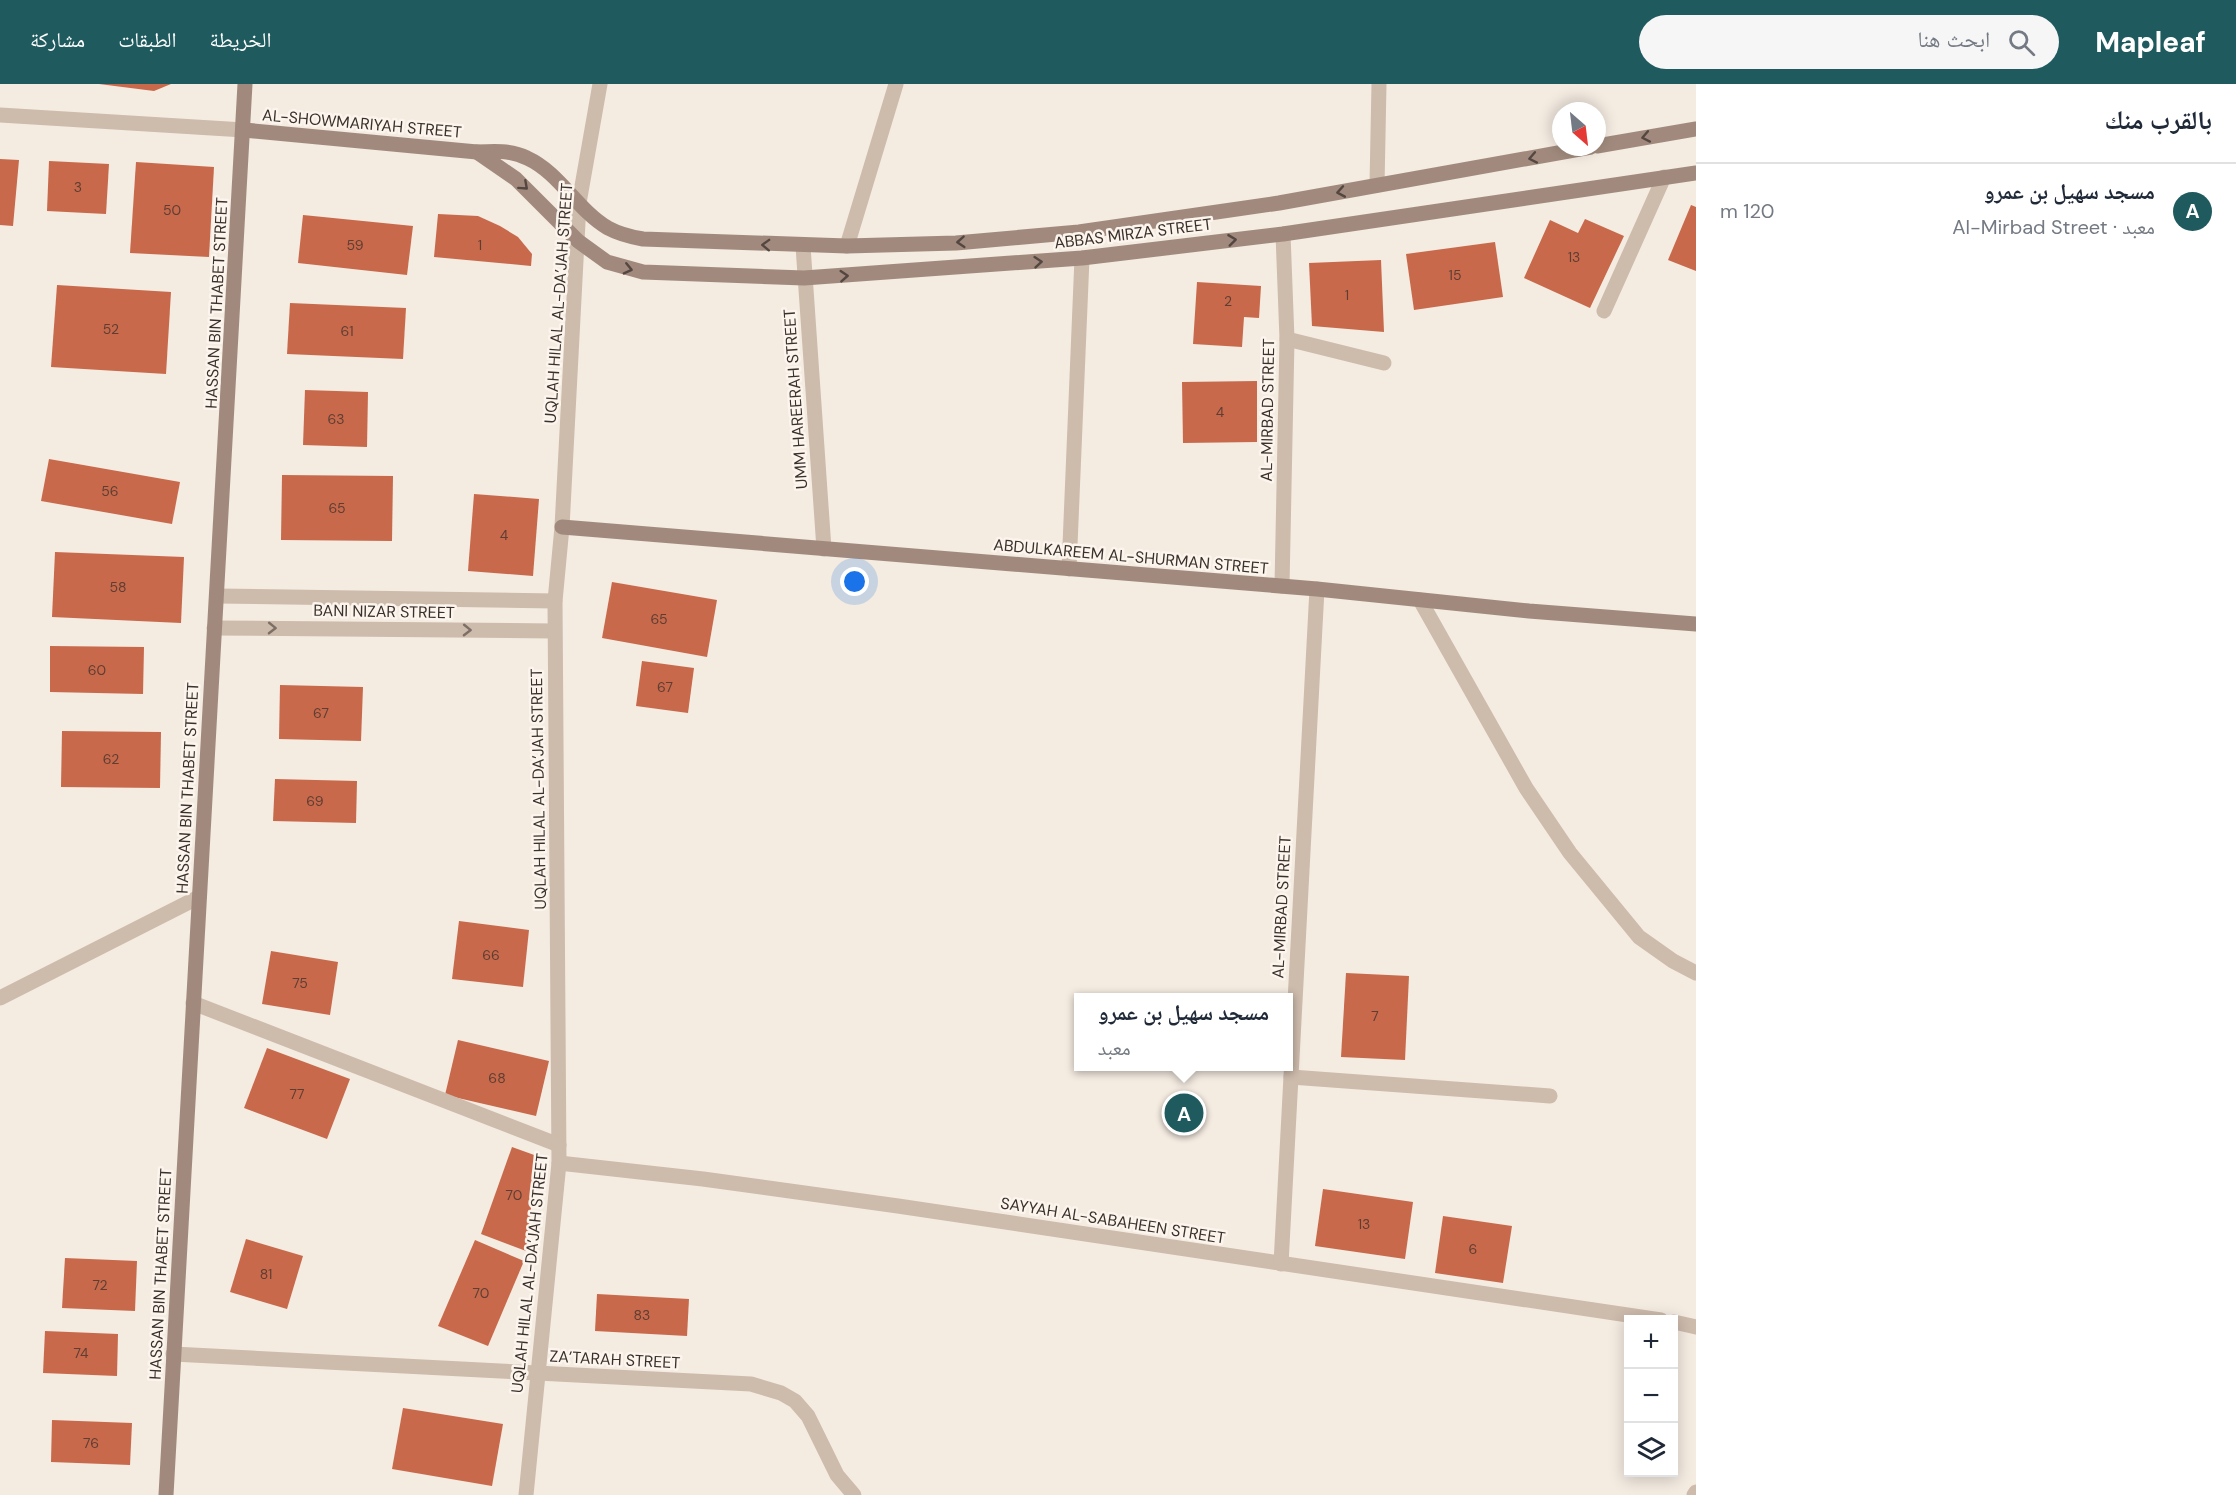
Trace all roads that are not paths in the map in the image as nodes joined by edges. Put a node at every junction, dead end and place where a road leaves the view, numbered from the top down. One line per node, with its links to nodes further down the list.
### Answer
1 (245, 84): 7 (street, HASSAN BIN THABET STREET)
2 (600, 84): 14 (street, UQLAH HILAL AL-DA’JAH STREET)
3 (896, 84): 19 (street)
4 (1379, 84): 13 (street)
5 (0, 115): 7 (street)
6 (1696, 129): 8 (street, one-way to 8)
7 (244, 130): 9 (street, AL-SHOWMARIYAH STREET); 30 (street, HASSAN BIN THABET STREET)
8 (1606, 144)
9 (477, 152): 14 (street, AL-SHOWMARIYAH STREET); 17 (street, AL-SHOWMARIYAH STREET, one-way to 17)
10 (1552, 154): 13 (street, ABBAS MIRZA STREET, one-way to 13)
11 (1696, 173): 12 (street, ABBAS MIRZA STREET)
12 (1664, 177): 16 (street, ABBAS MIRZA STREET); 22 (street)
13 (1377, 185): 15 (street, ABBAS MIRZA STREET, one-way to 15)
14 (579, 203): 17 (street, UQLAH HILAL AL-DA’JAH STREET); 18 (street, ABBAS MIRZA STREET, one-way to 14)
15 (1079, 231): 19 (street, ABBAS MIRZA STREET, one-way to 19); 20 (street)
16 (1283, 234): 20 (street, ABBAS MIRZA STREET, one-way to 16); 23 (street, AL-MIRBAD STREET)
17 (578, 241): 21 (street, ABBAS MIRZA STREET, one-way to 21); 25 (street, UQLAH HILAL AL-DA’JAH STREET)
18 (803, 246): 19 (street, ABBAS MIRZA STREET); 21 (street, UMM HAREERAH STREET)
19 (847, 246)
20 (1082, 258): 21 (street, ABBAS MIRZA STREET, one-way to 20); 27 (street)
21 (804, 278): 26 (street, UMM HAREERAH STREET)
22 (1604, 311)
23 (1287, 339): 24 (street); 28 (street, AL-MIRBAD STREET)
24 (1384, 363)
25 (562, 527): 26 (street, ABDULKAREEM AL-SHURMAN STREET); 32 (street, UQLAH HILAL AL-DA’JAH STREET)
26 (824, 549): 27 (street, ABDULKAREEM AL-SHURMAN STREET)
27 (1069, 568): 28 (street, ABDULKAREEM AL-SHURMAN STREET)
28 (1282, 586): 29 (street, ABDULKAREEM AL-SHURMAN STREET)
29 (1317, 589): 31 (street, ABDULKAREEM AL-SHURMAN STREET); 40 (street, AL-MIRBAD STREET)
30 (216, 596): 32 (street, BANI NIZAR STREET); 34 (street, HASSAN BIN THABET STREET)
31 (1420, 600): 33 (street, ABDULKAREEM AL-SHURMAN STREET); 37 (street)
32 (555, 601): 35 (street, UQLAH HILAL AL-DA’JAH STREET)
33 (1696, 624)
34 (214, 628): 35 (street, BANI NIZAR STREET, one-way to 35); 36 (street, HASSAN BIN THABET STREET)
35 (554, 631): 44 (street, UQLAH HILAL AL-DA’JAH STREET)
36 (199, 897): 38 (street); 39 (street, HASSAN BIN THABET STREET)
37 (1696, 973)
38 (0, 998)
39 (193, 1003): 44 (street); 50 (street, HASSAN BIN THABET STREET)
40 (1293, 1031)
41 (1291, 1071): 42 (street, AL-MIRBAD STREET)
42 (1291, 1077): 43 (street); 46 (street, AL-MIRBAD STREET)
43 (1550, 1096)
44 (559, 1145): 45 (street, UQLAH HILAL AL-DA’JAH STREET)
45 (559, 1163): 46 (street, SAYYAH AL-SABAHEEN STREET); 51 (street, UQLAH HILAL AL-DA’JAH STREET)
46 (1281, 1264): 47 (street, SAYYAH AL-SABAHEEN STREET)
47 (1627, 1315)
48 (1678, 1323): 49 (street)
49 (1696, 1327)
50 (173, 1354): 51 (street, ZA’TARAH STREET); 52 (street, HASSAN BIN THABET STREET)
51 (537, 1373): 53 (street, UQLAH HILAL AL-DA’JAH STREET); 54 (street, ZA’TARAH STREET)
52 (166, 1495)
53 (526, 1495)
54 (854, 1495)

